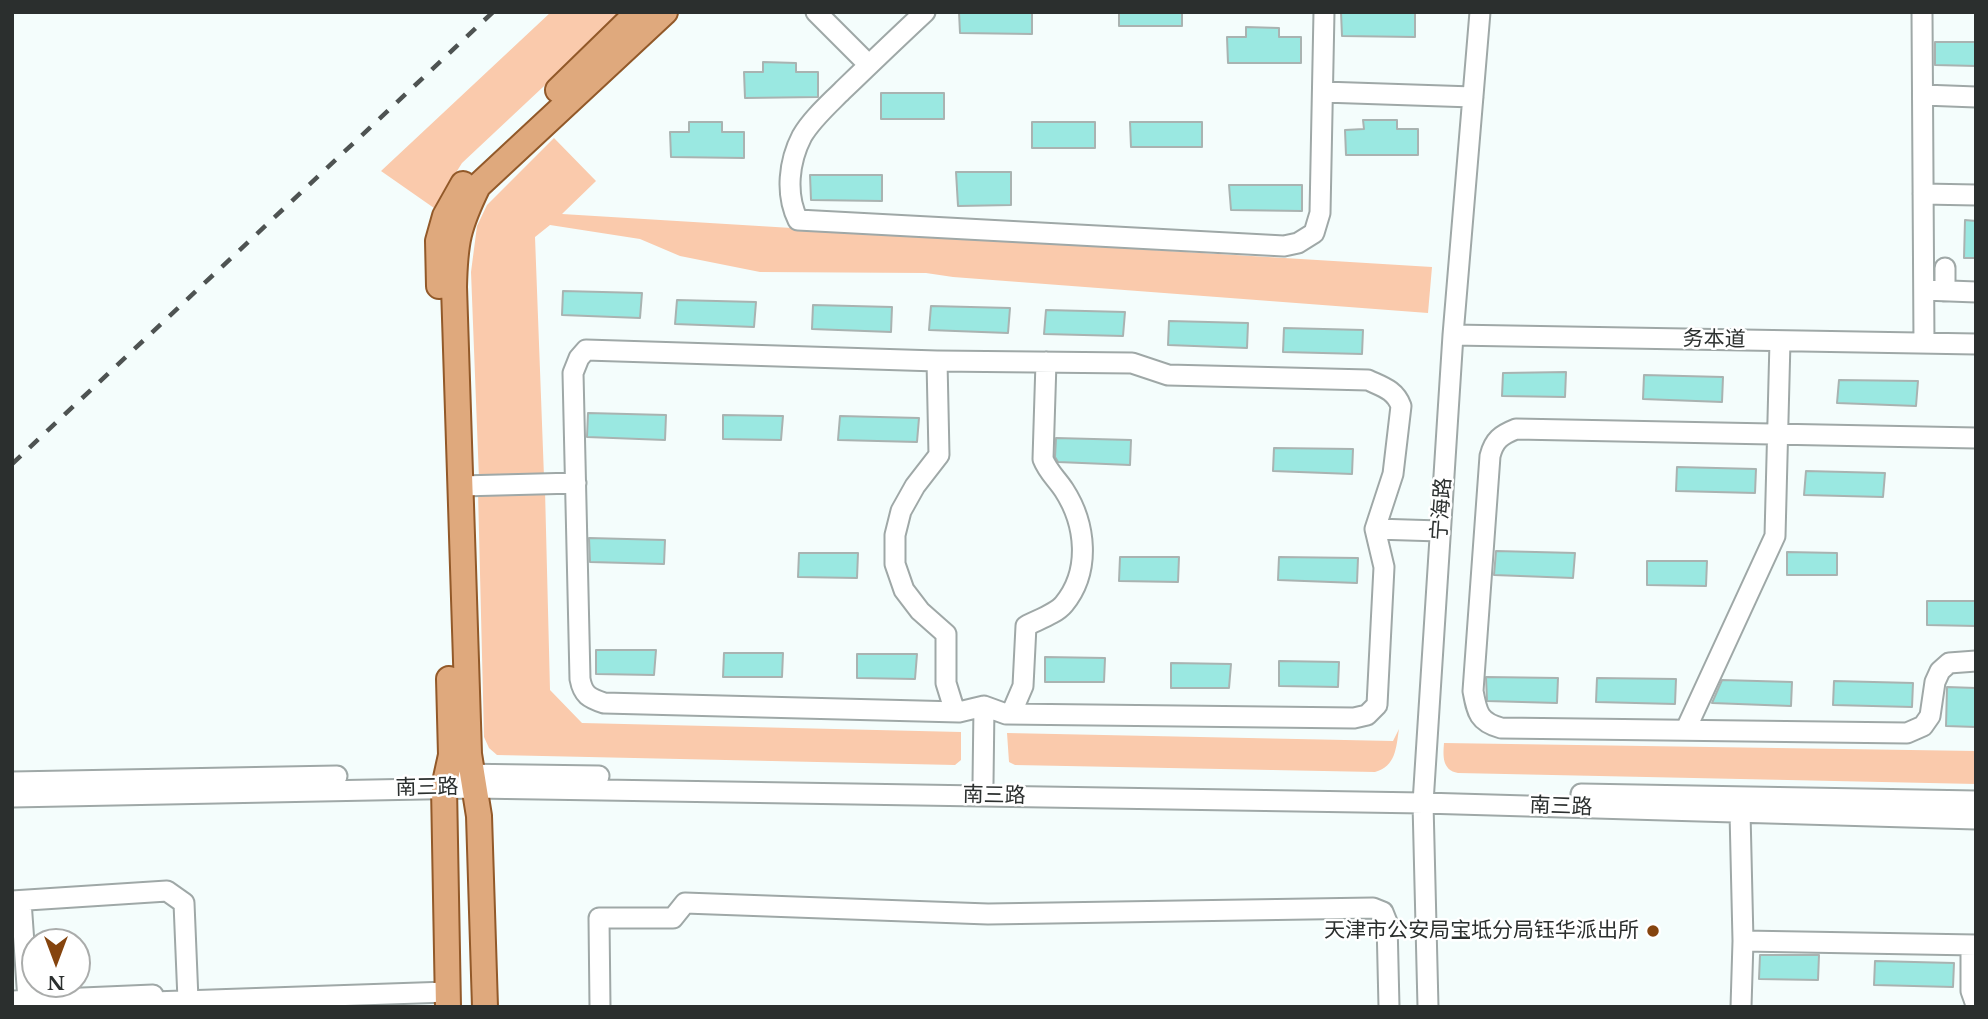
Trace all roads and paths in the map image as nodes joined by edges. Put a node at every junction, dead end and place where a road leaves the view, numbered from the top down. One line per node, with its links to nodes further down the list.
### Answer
1 (638, 12): 36 (main road)
2 (665, 12): 28 (main road)
3 (816, 12): 8 (street)
4 (925, 12): 8 (street)
5 (1324, 12): 9 (street)
6 (1480, 12): 11 (street, 宁海路)
7 (1922, 12): 10 (street)
8 (869, 65): 9 (street)
9 (1323, 92): 11 (street)
10 (1923, 95): 12 (street); 13 (street)
11 (1473, 97): 19 (street, 宁海路)
12 (1976, 97)
13 (1923, 194): 14 (street); 16 (street)
14 (1976, 195)
15 (1945, 268): 17 (street)
16 (1924, 290): 17 (street); 21 (street)
17 (1945, 291): 18 (street)
18 (1976, 292)
19 (1453, 335): 20 (street, 务本道); 30 (street, 宁海路)
20 (1780, 341): 21 (street, 务本道); 25 (street)
21 (1924, 343): 22 (street, 务本道)
22 (1976, 344)
23 (937, 361): 24 (street); 27 (street); 33 (street)
24 (1046, 362): 29 (street); 34 (street)
25 (1778, 434): 26 (street); 35 (street); 35 (street)
26 (1976, 438)
27 (576, 483): 28 (street); 33 (street)
28 (461, 486): 37 (main road)
29 (1375, 529): 30 (street); 34 (street)
30 (1440, 531): 41 (street, 宁海路)
31 (1976, 661): 35 (street)
32 (984, 706): 33 (street); 34 (street); 39 (street)
33 (955, 712)
34 (1011, 713)
35 (1686, 729)
36 (445, 781): 37 (street, 南三路); 38 (street, 南三路); 40 (street, 南三路); 48 (main road)
37 (473, 781): 39 (street, 南三路); 41 (street, 南三路); 54 (main road)
38 (12, 782)
39 (983, 783): 41 (street, 南三路)
40 (12, 797)
41 (1423, 797): 42 (street, 南三路); 43 (street, 南三路); 57 (street, 宁海路)
42 (1976, 801)
43 (1740, 812): 44 (street, 南三路); 46 (street)
44 (1976, 819)
45 (17, 901): 49 (street); 50 (street)
46 (1743, 941): 47 (street); 58 (street)
47 (1973, 945): 53 (street)
48 (448, 999): 51 (street)
49 (20, 1000): 52 (street)
50 (188, 1000): 51 (street); 52 (street)
51 (275, 1002)
52 (153, 1004)
53 (1976, 1005)
54 (485, 1007)
55 (600, 1007): 56 (street)
56 (1389, 1007)
57 (1428, 1007)
58 (1741, 1007)

